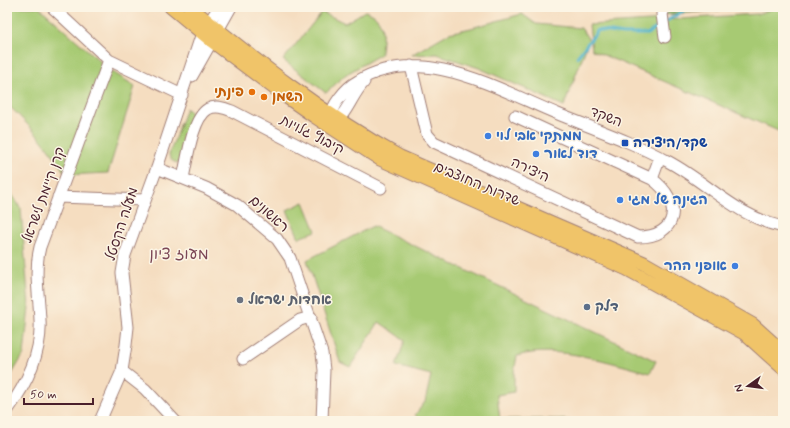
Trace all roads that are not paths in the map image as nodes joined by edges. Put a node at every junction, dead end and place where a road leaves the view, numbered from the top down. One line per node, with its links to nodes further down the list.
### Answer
1 (52, 7): 9 (street)
2 (170, 7): 7 (main road, שדרות החוצבים)
3 (190, 7): 7 (main road, שדרות החוצבים)
4 (219, 7): 7 (street)
5 (231, 7): 7 (street)
6 (665, 7): 8 (street)
7 (210, 32): 11 (street, מעלה הקסטל); 13 (main road, שדרות החוצבים)
8 (665, 37)
9 (109, 60): 11 (street); 19 (street, קרן קיימת לישראל)
10 (412, 66): 13 (street); 14 (street, השקד); 17 (street, היצירה)
11 (183, 93): 15 (street, מעלה הקסטל)
12 (515, 116): 17 (street, היצירה)
13 (332, 120): 23 (main road, שדרות החוצבים); 25 (main road, שדרות החוצבים)
14 (660, 157): 17 (street); 21 (street, השקד)
15 (157, 168): 16 (street, ראשונים); 20 (street, מעלה הקסטל)
16 (183, 178): 18 (street, קיבוץ גלויות); 22 (street, ראשונים)
17 (652, 179)
18 (381, 188)
19 (58, 197): 20 (street); 27 (street, קרן קיימת לישראל)
20 (144, 200): 26 (street, מעלה הקסטל)
21 (780, 228)
22 (311, 317): 24 (street); 30 (street, ראשונים)
23 (783, 352)
24 (243, 359)
25 (783, 368)
26 (122, 371): 28 (street, מעלה הקסטל); 29 (street)
27 (7, 411)
28 (100, 421)
29 (175, 421)
30 (322, 421)

